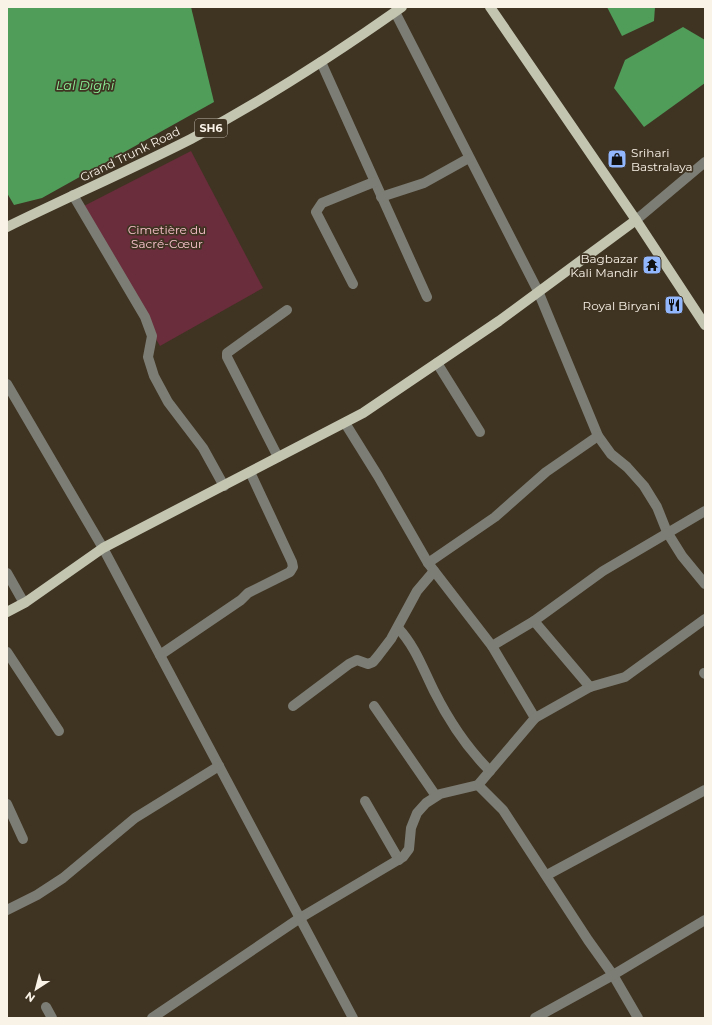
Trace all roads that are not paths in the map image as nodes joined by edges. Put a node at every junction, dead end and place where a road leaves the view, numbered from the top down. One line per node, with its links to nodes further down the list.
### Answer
1 (490, 7): 9 (main road)
2 (398, 9): 3 (main road, Grand Trunk Road / SH6); 4 (street)
3 (321, 62): 6 (street); 7 (main road, Grand Trunk Road / SH6)
4 (469, 158): 8 (street); 12 (street)
5 (705, 162): 9 (street)
6 (374, 182): 8 (street); 11 (street)
7 (73, 195): 10 (main road, Grand Trunk Road / SH6); 23 (street)
8 (381, 196): 13 (street)
9 (636, 220): 12 (main road); 15 (main road)
10 (7, 227)
11 (353, 284)
12 (538, 291): 16 (main road); 20 (street)
13 (427, 297)
14 (287, 310): 21 (street)
15 (705, 325)
16 (437, 363): 18 (main road); 19 (street)
17 (7, 384): 26 (street)
18 (345, 423): 21 (main road); 27 (street)
19 (480, 432)
20 (598, 436): 25 (street); 27 (street)
21 (278, 457): 22 (main road)
22 (250, 472): 23 (main road); 37 (street)
23 (224, 486): 26 (main road)
24 (705, 511): 25 (street)
25 (667, 532): 29 (street); 33 (street)
26 (103, 548): 30 (main road); 37 (street)
27 (431, 567): 34 (street); 35 (street)
28 (7, 573): 30 (street)
29 (705, 584)
30 (24, 603): 31 (main road)
31 (7, 612)
32 (705, 620): 38 (street)
33 (534, 621): 35 (street); 38 (street)
34 (398, 628): 39 (street); 44 (street)
35 (492, 646): 41 (street)
36 (7, 652): 42 (street)
37 (160, 655): 43 (street)
38 (590, 687): 41 (street)
39 (293, 706)
40 (374, 706): 47 (street)
41 (535, 718): 44 (street)
42 (59, 731)
43 (219, 766): 53 (street); 54 (street)
44 (490, 771): 45 (street)
45 (478, 785): 47 (street); 52 (street)
46 (705, 790): 52 (street)
47 (436, 796): 51 (street)
48 (365, 801): 51 (street)
49 (7, 804): 50 (street)
50 (23, 839)
51 (399, 860): 54 (street)
52 (547, 875): 56 (street)
53 (7, 910)
54 (300, 918): 59 (street); 60 (street)
55 (705, 920): 56 (street)
56 (613, 975): 61 (street); 62 (street)
57 (46, 1006): 58 (street)
58 (52, 1018)
59 (152, 1018)
60 (353, 1018)
61 (535, 1018)
62 (638, 1018)

